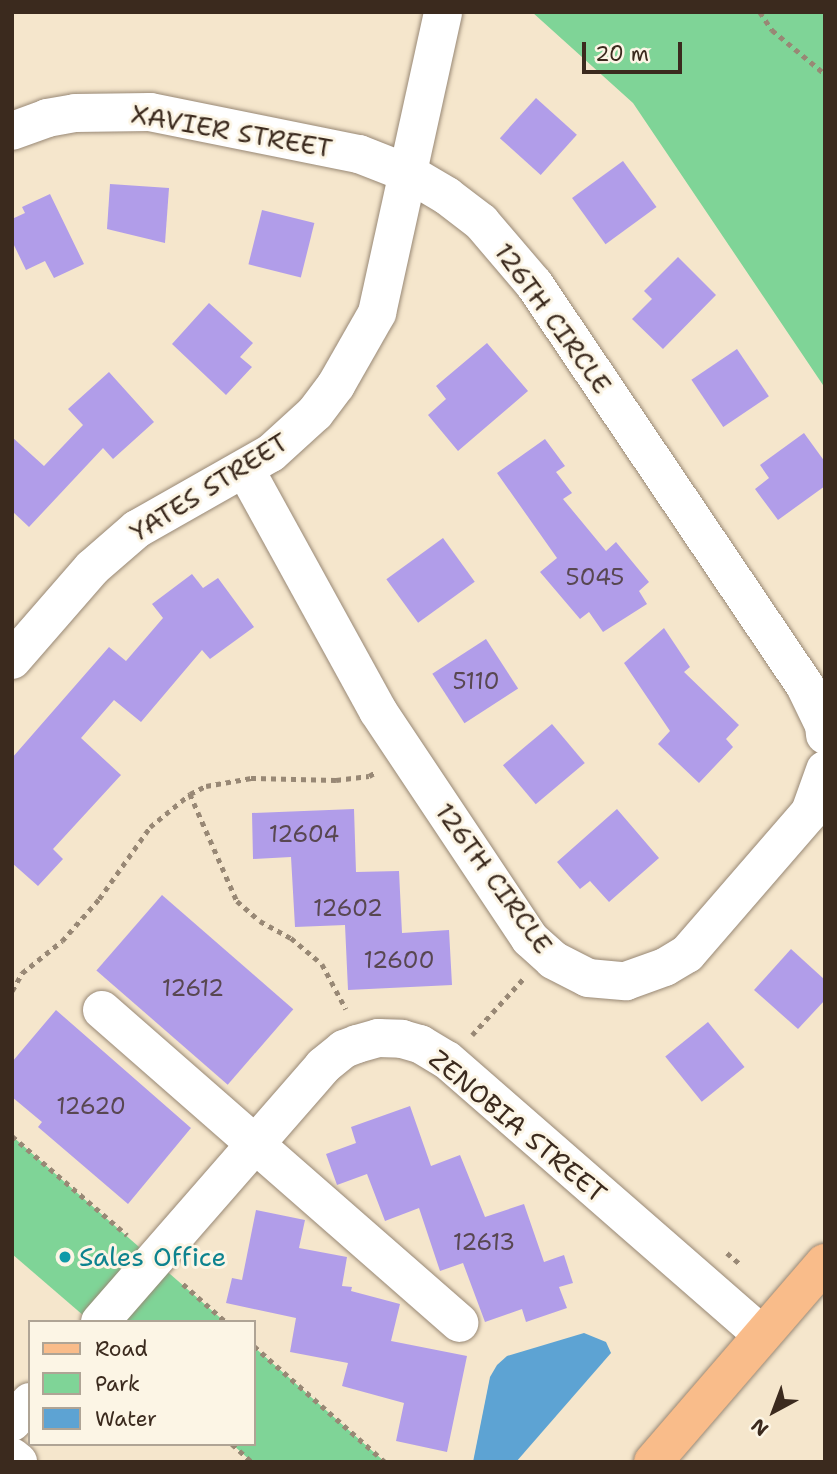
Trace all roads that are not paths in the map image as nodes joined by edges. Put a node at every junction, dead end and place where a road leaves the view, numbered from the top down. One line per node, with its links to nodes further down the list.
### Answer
1 (443, 12): 3 (street, YATES STREET)
2 (12, 131): 3 (street, XAVIER STREET)
3 (410, 174): 4 (street, YATES STREET); 6 (street, 126TH CIRCLE)
4 (245, 469): 5 (street, YATES STREET); 7 (street, 126TH CIRCLE)
5 (12, 660)
6 (825, 735)
7 (825, 770)
8 (102, 1010): 9 (street)
9 (255, 1143): 11 (street, ZENOBIA STREET); 12 (street); 13 (street, ZENOBIA STREET)
10 (825, 1263): 13 (main road)
11 (102, 1320)
12 (459, 1323)
13 (762, 1335): 18 (main road)
14 (28, 1404): 15 (street)
15 (12, 1422)
16 (12, 1457): 17 (street)
17 (18, 1462)
18 (653, 1462)

